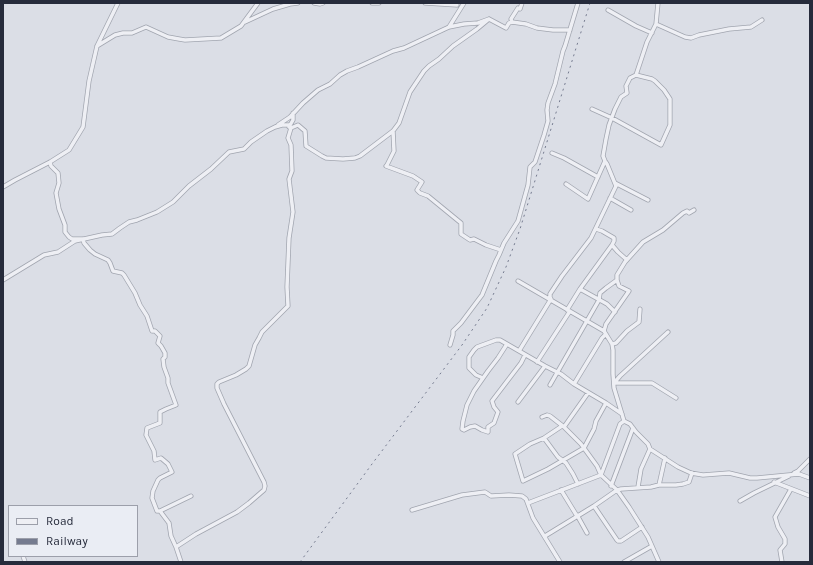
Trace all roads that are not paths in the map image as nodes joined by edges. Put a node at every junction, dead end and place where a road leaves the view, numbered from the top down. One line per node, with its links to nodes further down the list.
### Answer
1 (118, 3): 24 (street)
2 (258, 3): 19 (street)
3 (298, 3): 19 (street)
4 (314, 3): 5 (street)
5 (323, 3)
6 (372, 3): 7 (street)
7 (379, 3)
8 (425, 3): 13 (street)
9 (464, 3): 14 (street)
10 (522, 3): 18 (street)
11 (578, 3): 22 (street)
12 (658, 3): 20 (street)
13 (456, 4): 14 (street)
14 (460, 9): 21 (street)
15 (608, 10): 23 (street)
16 (488, 19): 18 (street); 21 (street); 31 (street)
17 (762, 20): 20 (street)
18 (512, 22): 22 (street)
19 (242, 24): 24 (street)
20 (656, 24): 23 (street)
21 (449, 27): 27 (street)
22 (570, 30): 46 (street)
23 (652, 33): 25 (street)
24 (97, 46): 34 (street)
25 (636, 75): 28 (street); 28 (street)
26 (592, 109): 28 (street)
27 (293, 113): 29 (street); 30 (street)
28 (612, 118): 33 (street)
29 (276, 127): 30 (street); 44 (street)
30 (290, 127): 31 (street); 111 (street)
31 (393, 131): 46 (street)
32 (552, 153): 35 (street)
33 (605, 161): 35 (street); 36 (street)
34 (50, 162): 38 (street); 44 (street)
35 (598, 177): 37 (street)
36 (615, 183): 39 (street); 40 (street)
37 (566, 184)
38 (3, 187)
39 (610, 198): 41 (street); 43 (street)
40 (648, 200)
41 (631, 210)
42 (694, 210): 47 (street)
43 (596, 228): 45 (street); 52 (street)
44 (83, 239): 48 (street); 105 (street)
45 (612, 245): 47 (street); 51 (street)
46 (501, 250): 62 (street)
47 (627, 260): 49 (street)
48 (3, 280)
49 (617, 280): 53 (street); 56 (street)
50 (518, 281): 52 (street)
51 (580, 289): 53 (street); 55 (street)
52 (550, 299): 55 (street); 63 (street)
53 (599, 300): 56 (street); 57 (street)
54 (640, 309): 61 (street)
55 (568, 310): 57 (street); 65 (street)
56 (615, 312): 59 (street)
57 (587, 321): 59 (street); 67 (street)
58 (668, 332): 69 (street)
59 (605, 333): 61 (street); 70 (street)
60 (507, 344): 63 (street); 68 (street); 68 (street)
61 (612, 344): 69 (street)
62 (450, 345)
63 (518, 351): 64 (street)
64 (525, 355): 65 (street); 68 (street)
65 (537, 362): 66 (street)
66 (545, 366): 67 (street); 74 (street)
67 (557, 372): 70 (street); 71 (street)
68 (483, 378)
69 (614, 383): 73 (street); 76 (street)
70 (574, 384): 72 (street)
71 (550, 385)
72 (588, 393): 75 (street); 79 (street)
73 (676, 398)
74 (518, 402)
75 (606, 403): 76 (street); 82 (street)
76 (622, 414): 78 (street)
77 (542, 417): 79 (street)
78 (624, 421): 80 (street); 89 (street)
79 (563, 426): 81 (street); 82 (street)
80 (633, 428): 83 (street); 94 (street)
81 (544, 438): 85 (street); 85 (street)
82 (584, 448): 85 (street); 89 (street)
83 (650, 449): 84 (street); 95 (street)
84 (665, 458): 87 (street); 93 (street)
85 (563, 460): 92 (street)
86 (810, 460): 88 (street)
87 (692, 473): 88 (street); 93 (street)
88 (792, 474): 90 (street); 91 (street)
89 (601, 475): 92 (street); 94 (street)
90 (810, 478)
91 (774, 482): 96 (street); 101 (street)
92 (578, 484): 97 (street)
93 (658, 485): 95 (street)
94 (611, 486): 98 (street)
95 (638, 487): 98 (street)
96 (791, 489): 100 (street); 116 (street)
97 (560, 490): 102 (street); 106 (street)
98 (616, 490): 103 (street); 107 (street)
99 (192, 496): 105 (street)
100 (810, 496)
101 (740, 501)
102 (528, 503): 104 (street); 109 (street)
103 (594, 506): 106 (street); 107 (street)
104 (412, 510)
105 (160, 511): 111 (street)
106 (577, 516): 108 (street); 109 (street)
107 (642, 527): 110 (street)
108 (587, 533)
109 (544, 536): 113 (street)
110 (652, 546): 114 (street); 115 (street)
111 (176, 547): 112 (street)
112 (180, 562)
113 (560, 562)
114 (624, 562)
115 (659, 562)
116 (782, 562)

